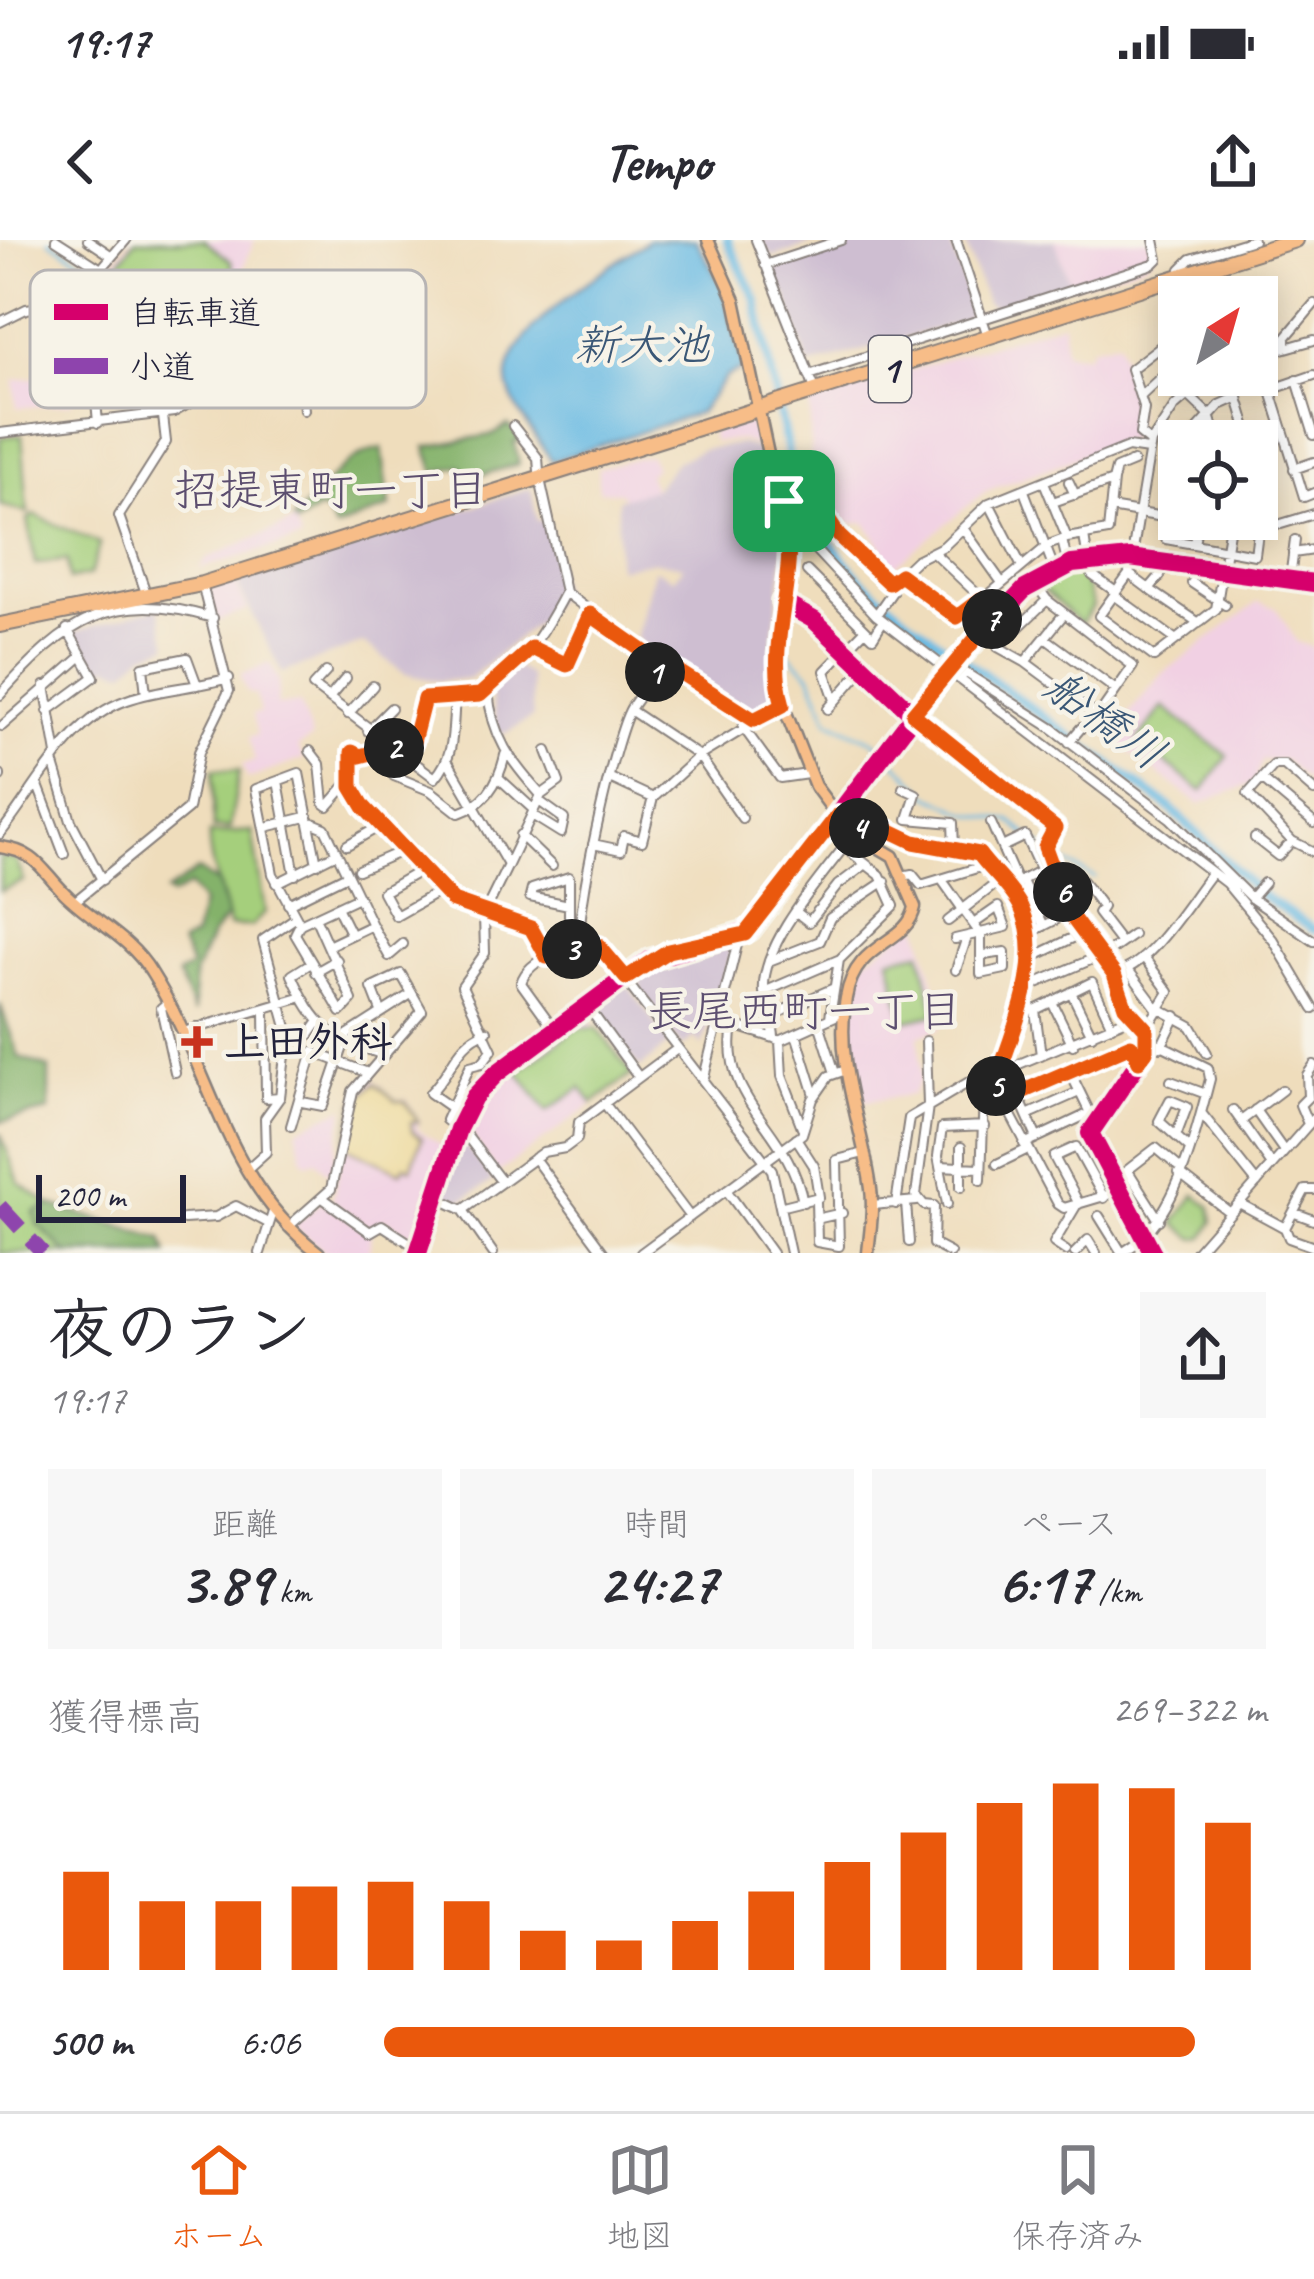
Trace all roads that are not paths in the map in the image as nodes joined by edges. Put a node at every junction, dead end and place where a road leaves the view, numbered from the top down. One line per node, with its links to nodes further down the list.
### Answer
1 (56, 240): 15 (street)
2 (88, 240): 13 (street)
3 (126, 240): 13 (street)
4 (708, 240): 37 (main road)
5 (756, 240): 14 (street)
6 (842, 240): 14 (street)
7 (956, 240): 21 (street)
8 (1154, 240): 21 (street)
9 (1253, 240): 12 (street)
10 (1278, 240): 16 (highway, 1)
11 (1295, 240): 21 (highway, 1)
12 (1222, 244): 16 (street)
13 (112, 256): 15 (street)
14 (765, 266): 27 (street)
15 (103, 268): 17 (street)
16 (1181, 269): 21 (highway, 1)
17 (106, 270)
18 (1314, 304): 23 (street)
19 (30, 308): 20 (street)
20 (0, 322)
21 (985, 329): 27 (highway, 1); 31 (highway, 1)
22 (1314, 340): 23 (street)
23 (1286, 348): 25 (street)
24 (1158, 349): 35 (street)
25 (1278, 350)
26 (1314, 375): 29 (street)
27 (811, 380): 31 (highway, 1)
28 (1158, 380): 35 (street)
29 (1297, 380): 30 (street); 48 (street)
30 (1278, 386)
31 (791, 396): 37 (highway, 1)
32 (1186, 396): 49 (street)
33 (1189, 396): 40 (street)
34 (1272, 396): 52 (street)
35 (1140, 397): 49 (street)
36 (1238, 397): 40 (street); 44 (street)
37 (763, 405): 53 (highway, 1); 61 (main road)
38 (97, 408): 45 (street)
39 (179, 408): 41 (street)
40 (1209, 415): 42 (street); 43 (street)
41 (163, 416): 45 (street); 107 (street)
42 (1205, 420)
43 (1210, 420)
44 (1245, 420)
45 (98, 423): 47 (street)
46 (513, 426): 53 (street)
47 (0, 434)
48 (1314, 436)
49 (1149, 446): 56 (street); 65 (street)
50 (1133, 462): 54 (street)
51 (1314, 462): 52 (street)
52 (1294, 469): 59 (street)
53 (540, 475): 102 (highway, 1); 104 (street); 107 (highway, 1)
54 (1115, 479): 55 (street); 60 (street); 64 (street)
55 (1129, 479)
56 (1044, 482): 58 (street); 62 (street)
57 (1070, 482): 60 (street)
58 (1024, 490): 63 (street); 81 (street)
59 (1314, 493)
60 (1075, 495): 62 (street)
61 (783, 501): 74 (main road); 95 (street)
62 (1052, 502): 68 (street)
63 (989, 503): 71 (street); 90 (street)
64 (1110, 508): 65 (street); 72 (street)
65 (1138, 512): 67 (street); 88 (street)
66 (1314, 514): 70 (street)
67 (1158, 516)
68 (1059, 517): 69 (street); 73 (street)
69 (1045, 522)
70 (1281, 524)
71 (963, 528): 85 (street); 98 (street)
72 (1084, 535): 73 (street); 82 (street)
73 (1064, 539): 81 (street); 87 (street)
74 (791, 540): 89 (street); 111 (main road)
75 (1172, 540): 80 (street)
76 (1195, 540): 80 (street)
77 (1228, 540): 83 (street)
78 (1257, 540): 83 (street)
79 (1295, 540): 86 (street)
80 (1194, 544): 83 (street)
81 (1048, 546): 90 (street); 91 (street)
82 (1086, 549)
83 (1226, 550): 92 (street)
84 (1314, 550): 86 (street)
85 (934, 553): 95 (street); 108 (street)
86 (1292, 553): 93 (street)
87 (1066, 557)
88 (1130, 557): 91 (street); 92 (street); 94 (street)
89 (824, 560): 115 (street); 121 (street)
90 (1020, 563): 98 (street)
91 (1055, 571): 99 (street)
92 (1221, 572): 101 (street); 110 (street)
93 (1291, 572)
94 (1129, 574): 103 (street); 106 (street)
95 (900, 575): 108 (street)
96 (1091, 575): 106 (street)
97 (1160, 576): 103 (street)
98 (1000, 580): 108 (street)
99 (1035, 583): 109 (street); 113 (street)
100 (1192, 583): 110 (street)
101 (1314, 583)
102 (202, 584): 107 (highway, 1); 116 (street)
103 (1149, 589): 118 (street)
104 (565, 592): 112 (street); 124 (street)
105 (892, 593): 115 (street)
106 (1115, 594): 123 (street); 123 (street)
107 (147, 597): 116 (street); 117 (highway, 1); 120 (street)
108 (981, 599): 113 (street)
109 (1047, 600): 114 (street); 119 (street)
110 (1220, 603): 118 (street)
111 (786, 604): 125 (street); 145 (main road)
112 (590, 614): 124 (street); 134 (street)
113 (996, 614): 119 (street); 128 (street)
114 (1064, 614): 122 (street); 139 (street)
115 (880, 615): 121 (street); 128 (street)
116 (213, 618): 131 (street)
117 (0, 622)
118 (1199, 623): 123 (street)
119 (1013, 628): 127 (street)
120 (68, 629): 126 (street); 141 (street)
121 (865, 630): 125 (street)
122 (1045, 638): 127 (street); 139 (street)
123 (1176, 640)
124 (532, 648): 138 (street)
125 (846, 653): 129 (street); 144 (street)
126 (82, 656): 135 (street); 149 (street)
127 (1025, 662): 139 (street)
128 (950, 667): 133 (street); 151 (street)
129 (862, 670): 144 (street); 151 (street)
130 (326, 672): 142 (street)
131 (229, 678): 136 (street); 218 (street)
132 (346, 678): 142 (street)
133 (958, 680): 157 (street); 213 (street)
134 (653, 681): 148 (street); 152 (street)
135 (44, 684): 149 (street); 153 (street)
136 (197, 685): 140 (street); 140 (street)
137 (373, 686): 150 (street)
138 (488, 689): 143 (street); 161 (street)
139 (1116, 691)
140 (146, 694): 163 (street)
141 (0, 695)
142 (329, 698): 150 (street)
143 (455, 698): 158 (street); 164 (street)
144 (836, 700): 147 (street)
145 (783, 705): 152 (street); 165 (main road)
146 (391, 707): 156 (street)
147 (828, 709)
148 (630, 710): 162 (street); 167 (street)
149 (48, 711): 163 (street)
150 (347, 714): 156 (street)
151 (913, 714): 178 (street); 205 (street)
152 (754, 720): 154 (street)
153 (2, 726)
154 (743, 727): 162 (street); 165 (street)
155 (1081, 728): 157 (street)
156 (368, 731): 158 (street)
157 (1070, 741): 228 (street)
158 (391, 749): 164 (street); 169 (street)
159 (310, 751): 169 (street)
160 (547, 752): 176 (street)
161 (506, 755): 168 (street); 176 (street)
162 (699, 756): 175 (street); 179 (street)
163 (55, 757): 172 (street); 181 (street)
164 (448, 763): 177 (street)
165 (808, 774): 178 (main road)
166 (394, 776): 177 (street)
167 (612, 778): 175 (street); 195 (street)
168 (500, 779): 176 (street); 177 (street)
169 (351, 780): 186 (street)
170 (1262, 780): 174 (street); 185 (street); 193 (street)
171 (278, 781): 180 (street); 183 (street); 187 (street)
172 (38, 787): 188 (street); 190 (street)
173 (902, 788): 182 (street)
174 (1314, 791)
175 (653, 798): 195 (street)
176 (537, 805): 191 (street)
177 (471, 809): 208 (street)
178 (837, 816): 189 (main road); 249 (street)
179 (742, 818)
180 (307, 819): 183 (street); 203 (street); 206 (street)
181 (71, 821): 188 (street); 218 (street)
182 (922, 821): 196 (street); 200 (street)
183 (286, 822): 187 (street); 214 (street)
184 (991, 823): 198 (street)
185 (1314, 823)
186 (380, 826): 194 (street); 201 (street)
187 (266, 827): 222 (street)
188 (54, 829): 204 (street)
189 (850, 832): 196 (street); 199 (street); 217 (main road)
190 (0, 834)
191 (520, 835): 208 (street); 210 (street)
192 (1255, 838): 193 (street)
193 (1292, 842): 202 (street)
194 (346, 844)
195 (592, 844): 256 (street)
196 (921, 844): 200 (street)
197 (0, 847): 229 (main road)
198 (1002, 847): 215 (street); 221 (street)
199 (844, 848): 207 (street); 234 (street)
200 (954, 848): 209 (street)
201 (404, 850): 211 (street); 212 (street)
202 (1314, 852)
203 (337, 853): 206 (street); 216 (street)
204 (64, 854)
205 (1054, 863): 215 (street); 235 (street); 253 (street)
206 (317, 864): 214 (street)
207 (866, 864): 219 (street); 234 (street)
208 (508, 865): 236 (street)
209 (987, 865): 220 (street); 225 (street)
210 (552, 866)
211 (423, 869): 226 (street); 226 (street)
212 (358, 870)
213 (1211, 872): 228 (street); 260 (street)
214 (295, 874): 222 (street)
215 (1039, 874): 221 (street); 238 (street)
216 (347, 875): 227 (street); 230 (street)
217 (902, 876): 220 (street); 286 (main road)
218 (102, 880): 229 (street)
219 (885, 880): 262 (street); 264 (street)
220 (942, 880): 233 (street)
221 (1020, 882): 225 (street); 243 (street)
222 (277, 883): 230 (street)
223 (1264, 883): 228 (street)
224 (994, 886): 233 (street)
225 (1007, 888): 245 (street)
226 (442, 890): 236 (street)
227 (358, 897): 232 (street); 242 (street)
228 (1251, 899): 252 (street); 282 (street)
229 (74, 902): 277 (main road)
230 (288, 904): 239 (street)
231 (569, 905): 231 (street); 256 (street)
232 (337, 907): 237 (street); 246 (street)
233 (963, 908): 240 (street); 241 (street)
234 (796, 912): 264 (street)
235 (1069, 913): 238 (street); 244 (street)
236 (484, 914): 259 (street); 297 (street)
237 (315, 917): 239 (street); 255 (street)
238 (1056, 919): 243 (street)
239 (297, 921): 265 (street); 278 (street)
240 (948, 921)
241 (975, 923): 247 (street); 247 (street)
242 (372, 925): 246 (street); 254 (street)
243 (1044, 926): 245 (street)
244 (1084, 932): 257 (street); 263 (street)
245 (1027, 934): 263 (street)
246 (350, 935): 255 (street)
247 (981, 935): 250 (street); 258 (street)
248 (1133, 935): 253 (street)
249 (739, 937): 269 (street); 291 (street)
250 (967, 937): 251 (street); 266 (street)
251 (955, 939)
252 (1314, 941)
253 (1121, 943): 257 (street)
254 (403, 944)
255 (330, 945): 261 (street)
256 (574, 948): 259 (street); 269 (street)
257 (1099, 954): 268 (street); 270 (street)
258 (984, 955)
259 (547, 957): 296 (street)
260 (1145, 959): 267 (street); 281 (street)
261 (337, 960): 265 (street); 265 (street)
262 (839, 960): 271 (street); 272 (street)
263 (1028, 960): 270 (street)
264 (769, 961): 272 (street)
265 (314, 968): 275 (street)
266 (956, 970)
267 (1129, 971): 268 (street); 281 (street)
268 (1114, 974): 287 (street)
269 (626, 978): 279 (street); 308 (street)
270 (1025, 988): 280 (street)
271 (833, 989): 288 (street); 290 (street)
272 (764, 992): 288 (street)
273 (1072, 992): 276 (street); 295 (street); 302 (street)
274 (412, 994): 285 (street); 285 (street); 310 (street)
275 (303, 998): 278 (street); 293 (street)
276 (1052, 1001): 283 (street); 306 (street)
277 (167, 1003): 298 (main road); 316 (street)
278 (284, 1005): 284 (street); 330 (street)
279 (588, 1007): 296 (street); 320 (street)
280 (1021, 1007): 283 (street); 323 (street)
281 (1156, 1007): 289 (street); 301 (street)
282 (1314, 1009)
283 (1035, 1010): 311 (street)
284 (265, 1011): 298 (street); 330 (street)
285 (381, 1011): 305 (street)
286 (844, 1012): 290 (street); 317 (main road)
287 (1135, 1015): 295 (street); 301 (street)
288 (771, 1016): 303 (street)
289 (1176, 1016): 307 (street); 309 (street)
290 (830, 1017): 292 (street)
291 (715, 1019): 294 (street); 321 (street)
292 (819, 1022): 300 (street); 317 (street)
293 (317, 1024): 299 (street); 305 (street)
294 (733, 1025): 303 (street); 349 (street)
295 (1112, 1026): 302 (street)
296 (555, 1030): 345 (street)
297 (487, 1031): 335 (street); 335 (street)
298 (182, 1032): 363 (main road)
299 (310, 1034)
300 (796, 1034): 303 (street); 329 (street)
301 (1146, 1034): 307 (street); 312 (street)
302 (1092, 1035): 306 (street)
303 (777, 1040): 344 (street)
304 (926, 1041): 334 (street)
305 (345, 1042): 310 (street); 313 (street)
306 (1073, 1045): 311 (street)
307 (1161, 1047): 328 (street)
308 (677, 1048): 320 (street); 321 (street)
309 (1207, 1053)
310 (384, 1055): 318 (street)
311 (1042, 1055): 314 (street)
312 (1139, 1061): 319 (street); 366 (street)
313 (338, 1063): 318 (street); 332 (street); 332 (street)
314 (1019, 1064)
315 (1314, 1065): 341 (street)
316 (175, 1072)
317 (840, 1072): 329 (street); 354 (main road)
318 (369, 1073): 375 (street)
319 (1071, 1074): 326 (street); 327 (street)
320 (638, 1076): 333 (street)
321 (704, 1078): 356 (street)
322 (1171, 1081): 328 (street)
323 (997, 1088): 325 (street); 331 (street)
324 (1282, 1090): 337 (street)
325 (985, 1092): 334 (street); 343 (street)
326 (1079, 1092): 339 (street); 348 (street)
327 (1017, 1093): 331 (street); 339 (street)
328 (1206, 1094): 338 (street)
329 (815, 1096): 344 (street)
330 (280, 1097): 363 (street)
331 (1003, 1100): 351 (street)
332 (302, 1102): 342 (street)
333 (604, 1102): 355 (street); 391 (street)
334 (928, 1106): 377 (street); 379 (street)
335 (450, 1107): 345 (street)
336 (1233, 1110): 340 (street)
337 (1255, 1110): 340 (street); 353 (street)
338 (1202, 1114): 352 (street); 368 (street)
339 (1027, 1115): 348 (street)
340 (1240, 1120): 358 (street)
341 (1311, 1121): 353 (street)
342 (291, 1126)
343 (985, 1126): 359 (street); 361 (street)
344 (802, 1127): 347 (street)
345 (458, 1129): 367 (street); 373 (street)
346 (1176, 1136): 346 (street); 352 (street)
347 (796, 1138): 349 (street); 376 (street)
348 (1036, 1138): 351 (street)
349 (784, 1147): 356 (street); 378 (street)
350 (961, 1147): 360 (street)
351 (1025, 1147): 357 (street); 381 (street)
352 (1188, 1147): 362 (street)
353 (1284, 1151): 358 (street)
354 (864, 1153): 383 (main road); 387 (street)
355 (534, 1158): 367 (street); 409 (street)
356 (764, 1162): 371 (street); 384 (street)
357 (997, 1164)
358 (1272, 1165): 368 (street)
359 (940, 1166): 360 (street); 380 (street)
360 (960, 1167): 361 (street); 369 (street)
361 (981, 1168): 365 (street)
362 (1179, 1170): 364 (street); 386 (street); 394 (street)
363 (246, 1171): 390 (main road)
364 (1128, 1171): 366 (street); 394 (street)
365 (981, 1180)
366 (1115, 1180): 372 (street)
367 (501, 1181): 385 (street)
368 (1257, 1183): 382 (street)
369 (961, 1187)
370 (1314, 1190): 388 (street)
371 (727, 1191): 391 (street); 411 (street)
372 (1121, 1192): 374 (street); 399 (street)
373 (436, 1197): 385 (street); 404 (street)
374 (1104, 1198): 381 (street); 381 (street)
375 (324, 1199): 396 (street); 404 (street)
376 (816, 1201): 378 (street); 393 (street)
377 (917, 1201): 379 (street); 403 (street)
378 (803, 1202): 384 (street)
379 (901, 1204): 383 (street); 401 (street)
380 (947, 1204)
381 (1078, 1204): 405 (street)
382 (1239, 1204): 386 (street); 397 (street)
383 (872, 1205): 413 (main road)
384 (783, 1206): 412 (street)
385 (463, 1210): 408 (street)
386 (1229, 1212): 418 (street)
387 (842, 1213): 393 (street); 393 (street)
388 (1295, 1213): 395 (street); 397 (street)
389 (1099, 1216): 398 (street)
390 (270, 1217): 392 (street); 396 (main road); 406 (street)
391 (691, 1217): 410 (street)
392 (184, 1219)
393 (817, 1219)
394 (1159, 1220): 399 (street)
395 (1314, 1220)
396 (287, 1228): 407 (main road)
397 (1285, 1228): 402 (street)
398 (1107, 1231): 400 (street); 416 (street)
399 (1145, 1236): 416 (street); 417 (street)
400 (1088, 1240): 405 (street); 415 (street)
401 (909, 1242)
402 (1314, 1247)
403 (933, 1249): 414 (street)
404 (419, 1251)
405 (1071, 1252)
406 (260, 1253)
407 (319, 1253)
408 (493, 1253)
409 (604, 1253)
410 (641, 1253)
411 (772, 1253)
412 (790, 1253)
413 (868, 1253)
414 (950, 1253)
415 (1096, 1253)
416 (1122, 1253)
417 (1154, 1253)
418 (1195, 1253)

